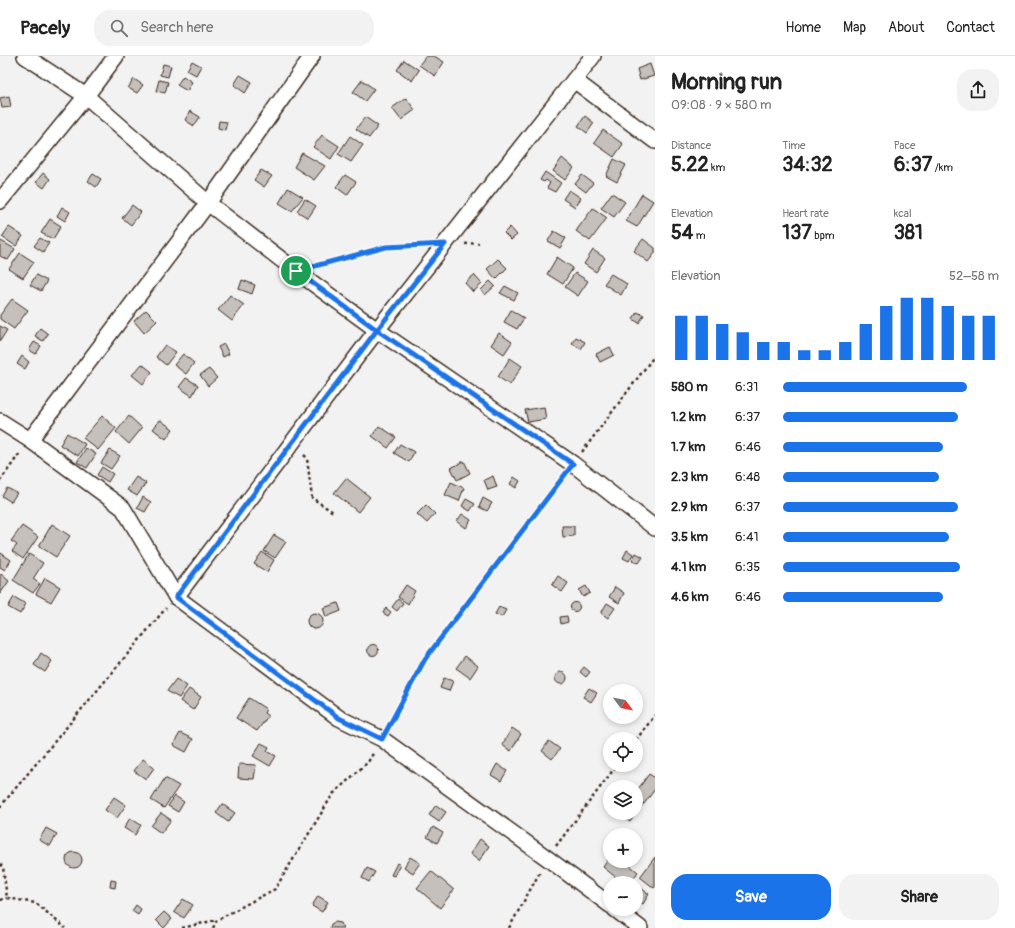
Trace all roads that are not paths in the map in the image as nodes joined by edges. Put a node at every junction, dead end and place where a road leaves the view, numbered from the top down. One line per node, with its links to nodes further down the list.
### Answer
1 (25, 56): 6 (street)
2 (116, 56): 6 (street)
3 (312, 56): 9 (street)
4 (593, 56): 5 (street)
5 (574, 80): 7 (street); 10 (street)
6 (86, 96): 8 (street); 9 (street)
7 (655, 141)
8 (0, 201)
9 (208, 203): 10 (street); 12 (street)
10 (377, 330): 13 (street); 14 (street)
11 (0, 421): 12 (street)
12 (30, 440): 14 (street)
13 (655, 528)
14 (176, 597): 15 (street)
15 (603, 900)
16 (624, 916): 17 (street)
17 (640, 928)

